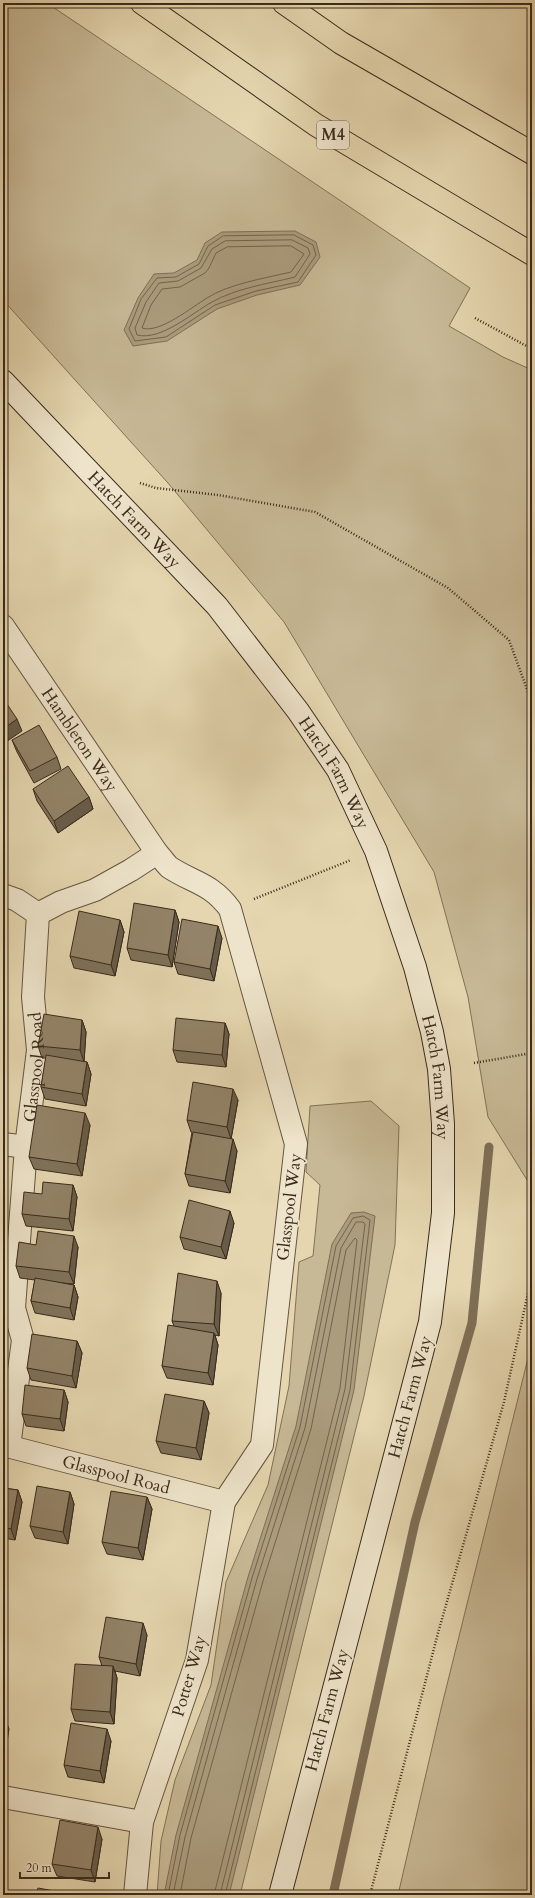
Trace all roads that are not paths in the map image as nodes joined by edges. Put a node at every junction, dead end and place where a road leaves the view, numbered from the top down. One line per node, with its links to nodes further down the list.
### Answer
1 (142, 3): 4 (highway, M4)
2 (284, 3): 3 (highway)
3 (532, 154)
4 (532, 254)
5 (3, 381): 17 (street, Hatch Farm Way)
6 (3, 626): 7 (street, Hambleton Way)
7 (157, 853): 9 (street); 13 (street, Glasspool Way)
8 (3, 895): 9 (street)
9 (38, 914): 11 (street, Glasspool Road)
10 (3, 1144): 11 (street)
11 (26, 1147): 12 (street, Glasspool Road)
12 (6, 1446): 13 (street, Glasspool Road)
13 (224, 1502): 15 (street, Potter Way)
14 (3, 1797): 15 (street)
15 (142, 1822): 16 (street, Potter Way)
16 (135, 1895)
17 (280, 1895)

